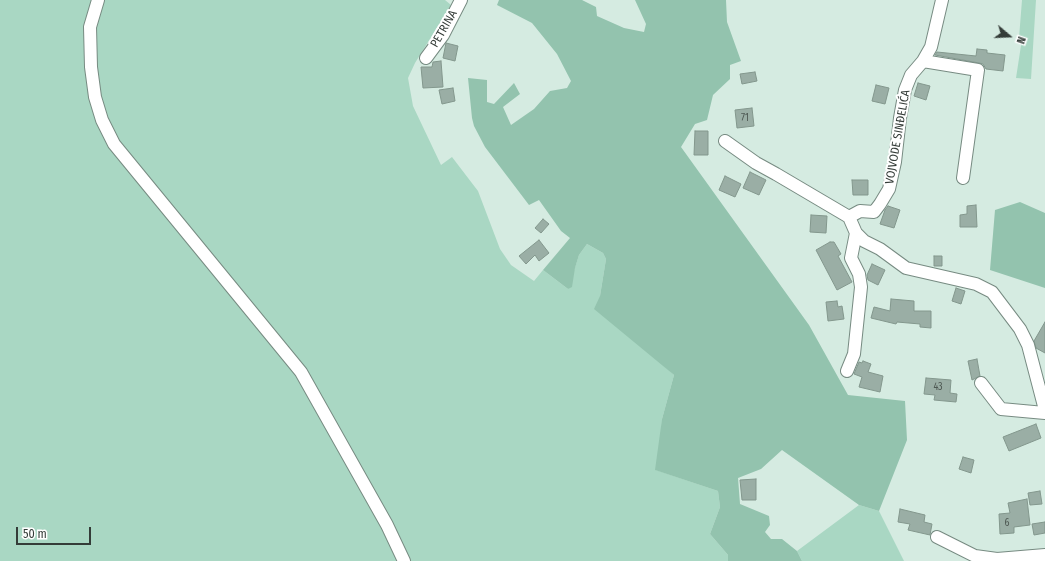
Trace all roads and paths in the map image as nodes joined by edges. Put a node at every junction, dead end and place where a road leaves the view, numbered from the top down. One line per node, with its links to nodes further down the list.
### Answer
1 (98, 0): 16 (street)
2 (461, 0): 4 (street, PETRINA)
3 (942, 0): 5 (street, VOJVODE SINĐELIĆA)
4 (426, 58)
5 (923, 61): 7 (street); 8 (street, VOJVODE SINĐELIĆA)
6 (725, 140): 8 (street)
7 (963, 178)
8 (849, 217): 9 (street)
9 (856, 233): 10 (street); 12 (street)
10 (847, 371)
11 (981, 383): 12 (street)
12 (1045, 412)
13 (937, 537): 15 (street)
14 (1045, 555): 15 (street)
15 (996, 560)
16 (404, 561)

